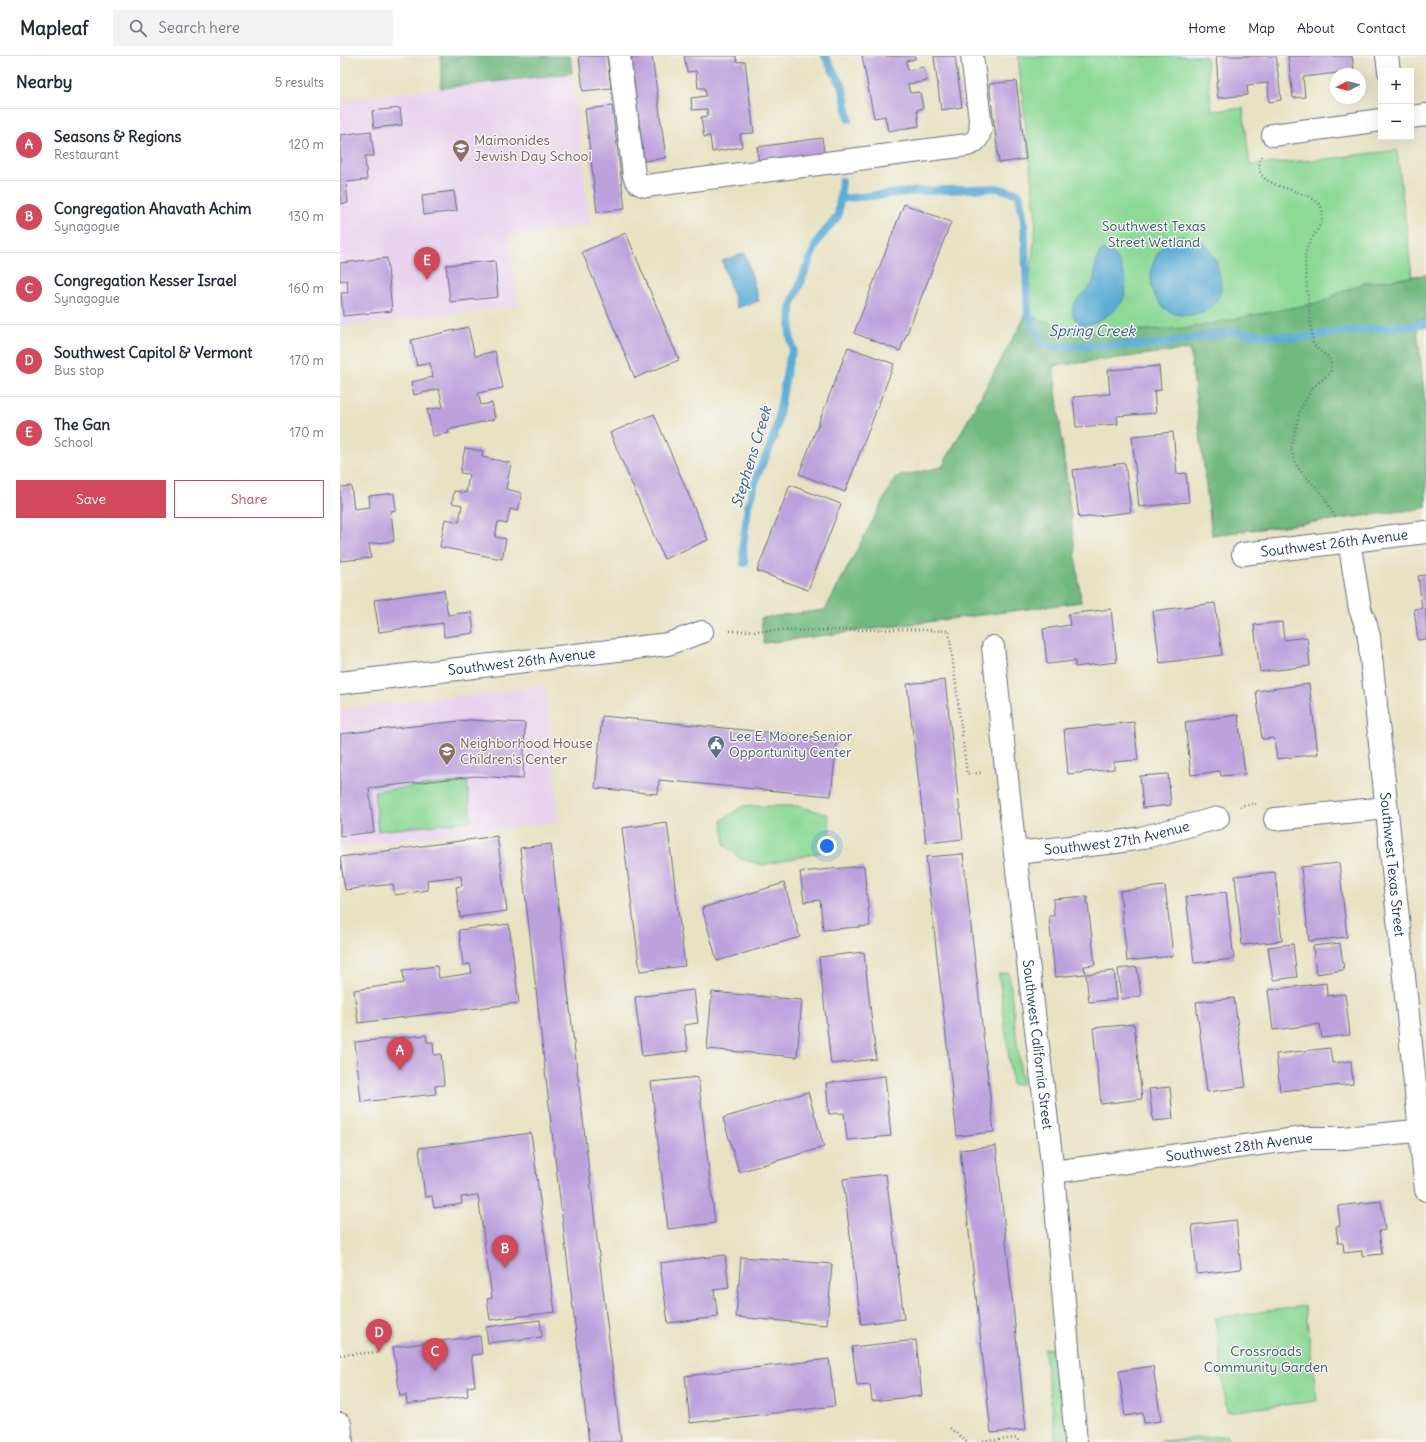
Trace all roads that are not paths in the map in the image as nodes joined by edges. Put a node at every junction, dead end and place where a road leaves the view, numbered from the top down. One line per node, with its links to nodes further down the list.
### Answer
1 (619, 56): 2 (street)
2 (972, 56)
3 (1387, 56): 4 (street)
4 (1389, 68)
5 (1426, 115): 6 (street)
6 (1414, 117)
7 (1378, 120): 8 (street)
8 (1273, 134)
9 (1426, 532): 10 (street, Southwest 26th Avenue)
10 (1349, 541): 11 (street, Southwest 26th Avenue); 15 (street, Southwest Texas Street)
11 (1243, 554)
12 (702, 632): 14 (street, Southwest 26th Avenue)
13 (993, 647): 18 (street, Southwest California Street)
14 (340, 683)
15 (1386, 808): 17 (street); 19 (street, Southwest Texas Street)
16 (1218, 818): 18 (street, Southwest 27th Avenue)
17 (1275, 819)
18 (1015, 853): 20 (street, Southwest California Street)
19 (1423, 1130): 20 (street, Southwest 28th Avenue); 21 (street, Southwest Texas Street)
20 (1054, 1172): 24 (street, Southwest California Street)
21 (1426, 1190)
22 (340, 1424): 23 (street)
23 (342, 1442)
24 (1076, 1442)

